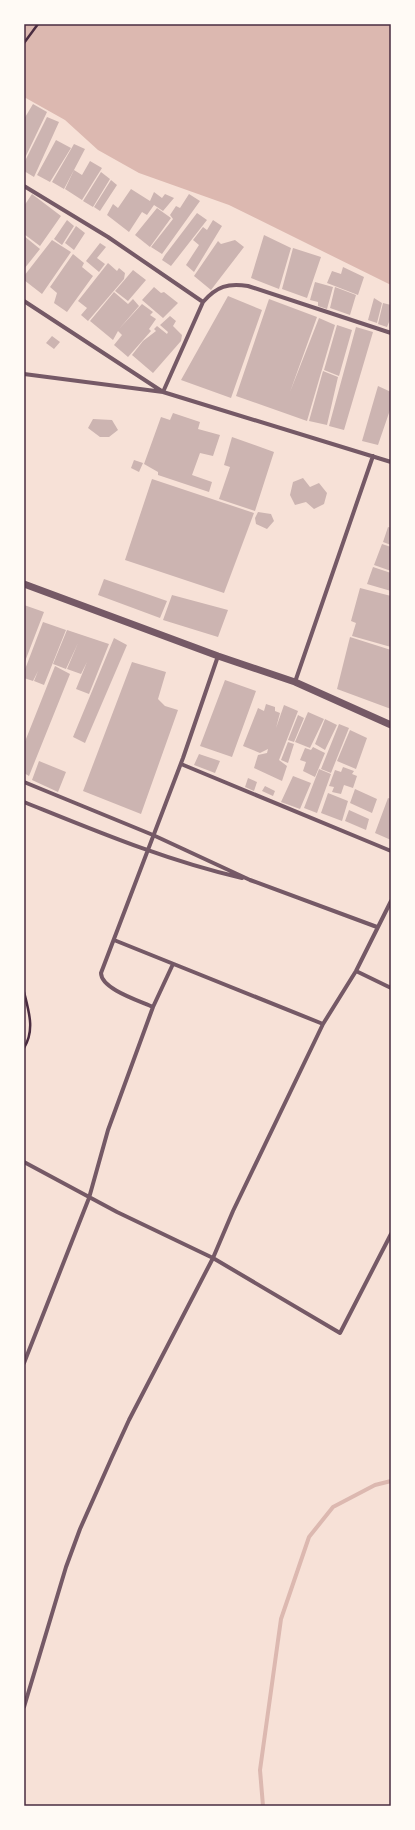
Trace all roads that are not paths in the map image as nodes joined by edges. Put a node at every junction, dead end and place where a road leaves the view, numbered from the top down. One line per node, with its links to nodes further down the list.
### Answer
1 (24, 186): 3 (street)
2 (24, 300): 6 (street)
3 (203, 302): 4 (street); 6 (street)
4 (391, 333)
5 (24, 374): 6 (street)
6 (163, 392): 7 (street)
7 (373, 456): 8 (street); 11 (street)
8 (391, 462)
9 (24, 584): 10 (street)
10 (218, 656): 11 (street); 13 (street)
11 (294, 682): 12 (street)
12 (391, 725)
13 (181, 764): 16 (street); 18 (street)
14 (24, 782): 16 (street)
15 (24, 802): 17 (street)
16 (153, 835): 17 (street); 19 (street)
17 (147, 851): 19 (street); 22 (street)
18 (391, 851)
19 (250, 880): 21 (street)
20 (391, 901): 21 (street)
21 (378, 927): 24 (street)
22 (114, 940): 23 (street); 26 (street)
23 (174, 964): 26 (street); 27 (street)
24 (356, 970): 25 (street); 27 (street)
25 (391, 988)
26 (153, 1007): 29 (street)
27 (323, 1024): 31 (street)
28 (24, 1162): 29 (street)
29 (89, 1198): 31 (street); 32 (street)
30 (391, 1234): 31 (street)
31 (213, 1258): 33 (street)
32 (24, 1363)
33 (24, 1707)

